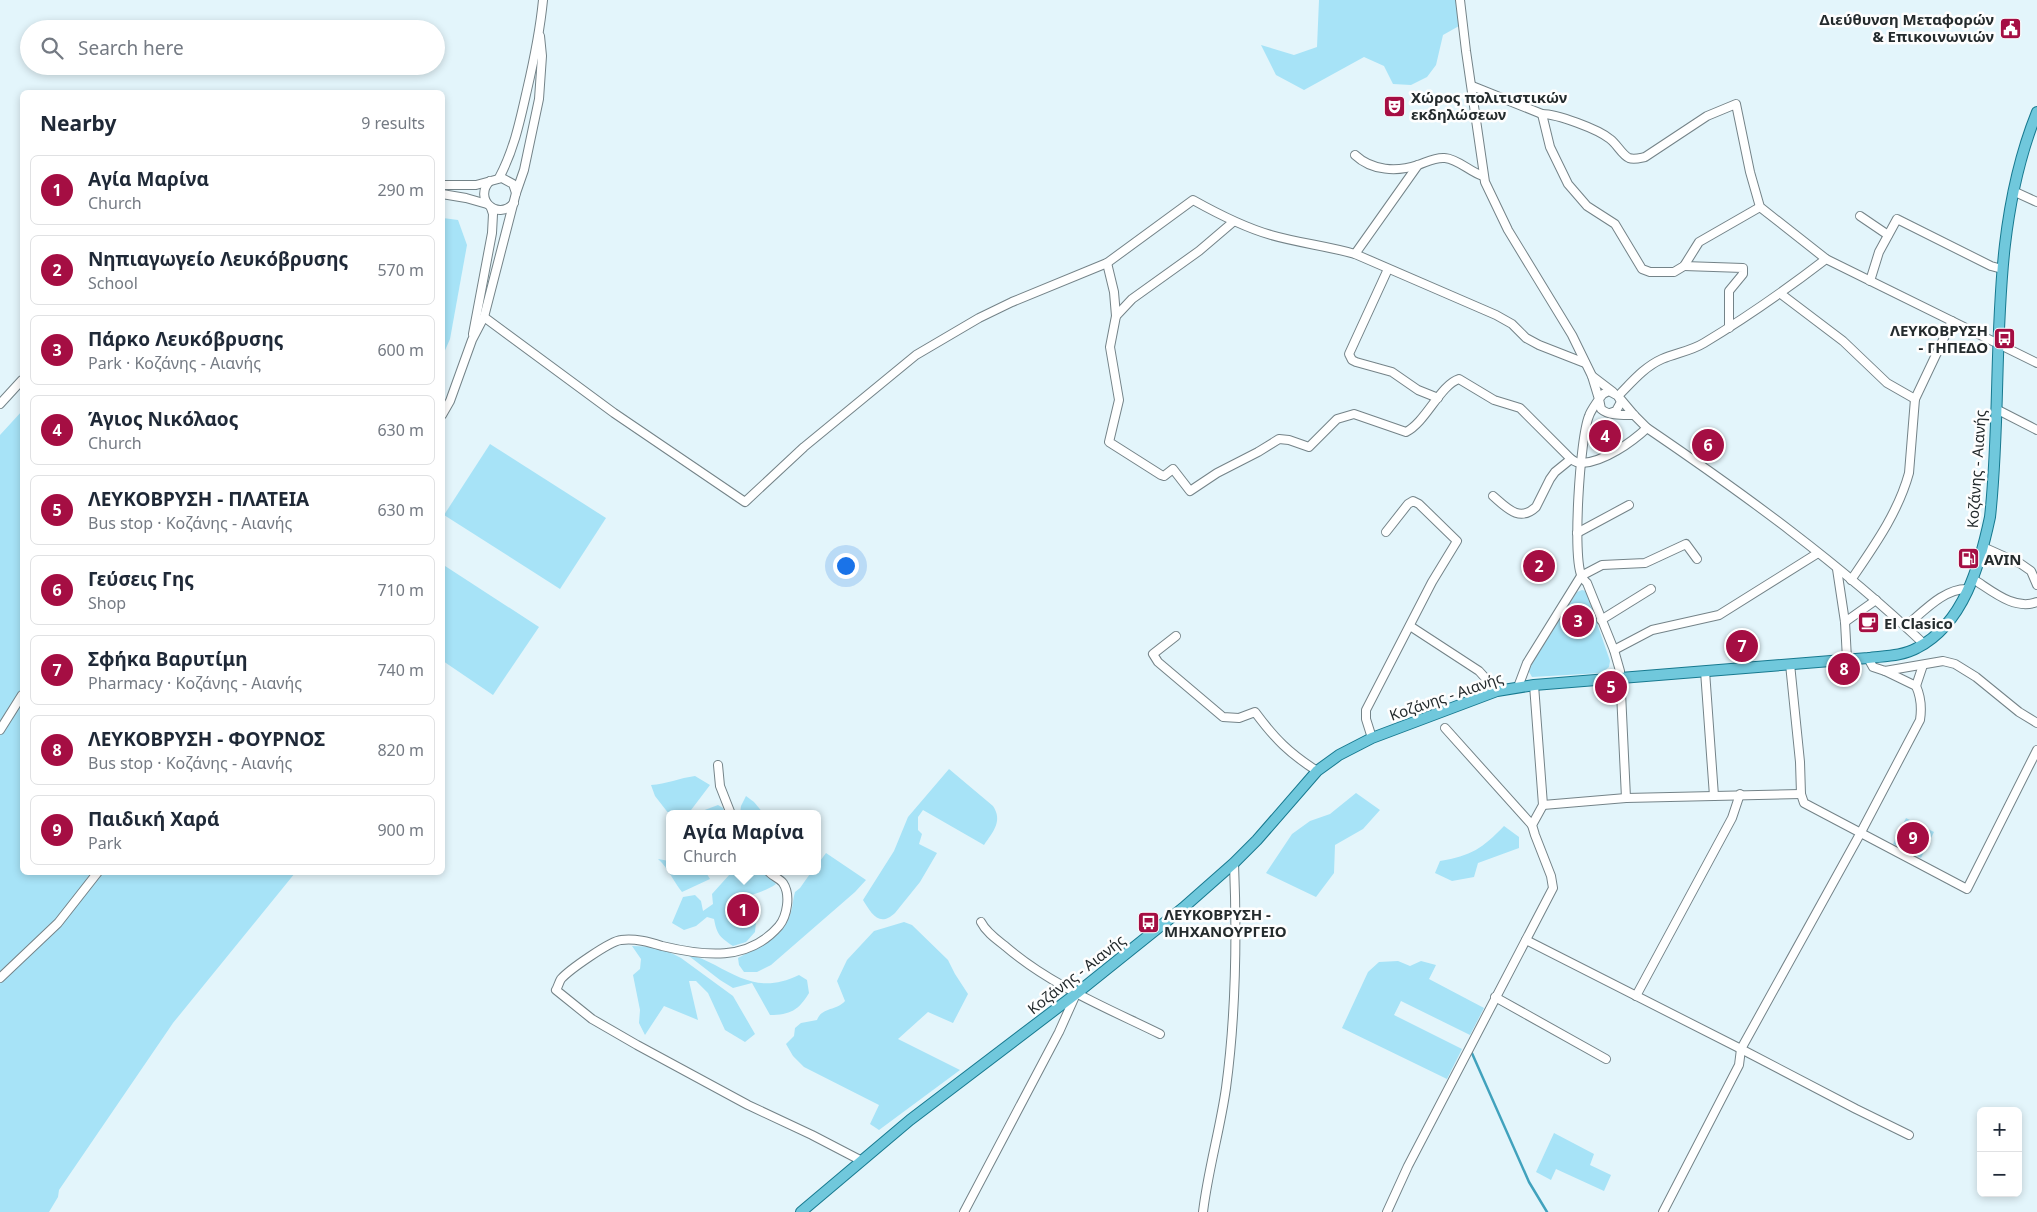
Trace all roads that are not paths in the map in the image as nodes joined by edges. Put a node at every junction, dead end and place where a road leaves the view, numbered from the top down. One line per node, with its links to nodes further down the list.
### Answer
1 (543, 0): 3 (street)
2 (1460, 0): 4 (street)
3 (540, 36): 10 (street); 14 (street)
4 (1472, 86): 6 (street); 9 (street)
5 (2037, 112): 13 (main road, Κοζάνης - Αιανής)
6 (1542, 114): 19 (street); 26 (street)
7 (1356, 154): 8 (street)
8 (1418, 165): 9 (street); 23 (street)
9 (1483, 176): 37 (street)
10 (499, 178): 11 (street); 14 (street)
11 (490, 181): 12 (street); 18 (street)
12 (445, 185)
13 (2013, 191): 16 (street); 28 (main road, Κοζάνης - Αιανής)
14 (516, 192): 17 (street)
15 (445, 194): 18 (street)
16 (2037, 202)
17 (514, 203): 18 (street); 32 (street)
18 (489, 206): 35 (street)
19 (1760, 207): 24 (street); 26 (street)
20 (1860, 216): 22 (street)
21 (1233, 222): 23 (street); 25 (street); 31 (street)
22 (1888, 235): 28 (street); 29 (street)
23 (1355, 254): 27 (street)
24 (1826, 259): 29 (street); 30 (street)
25 (1107, 263): 31 (street); 32 (street)
26 (1684, 266): 34 (street)
27 (1388, 269): 37 (street); 42 (street)
28 (2002, 269): 36 (main road, Κοζάνης - Αιανής)
29 (1870, 281): 33 (street)
30 (1781, 294): 34 (street); 43 (street)
31 (1116, 316): 42 (street)
32 (484, 317): 35 (street)
33 (1952, 321): 36 (street); 43 (street)
34 (1729, 328): 41 (street)
35 (472, 340): 47 (street)
36 (1999, 344): 38 (street); 46 (main road, Κοζάνης - Αιανής)
37 (1585, 362): 39 (street)
38 (2037, 363)
39 (1592, 376): 41 (street); 44 (street)
40 (20, 382): 45 (street)
41 (1616, 394): 44 (street); 49 (street); 50 (street)
42 (1438, 398): 53 (street)
43 (1915, 398): 65 (street)
44 (1599, 399): 48 (street); 49 (street)
45 (0, 404)
46 (1996, 409): 52 (street); 59 (main road, Κοζάνης - Αιανής)
47 (445, 410)
48 (1593, 410): 49 (street); 54 (street)
49 (1608, 413): 50 (street)
50 (1634, 415): 51 (street)
51 (1647, 428): 54 (street); 60 (street)
52 (2037, 430)
53 (1571, 459): 54 (street); 55 (street)
54 (1580, 464): 58 (street)
55 (1492, 496)
56 (1629, 505): 58 (street)
57 (1386, 532): 73 (street)
58 (1578, 532): 63 (street)
59 (1983, 548): 64 (main road, Κοζάνης - Αιανής); 66 (street)
60 (1818, 553): 62 (street); 77 (street)
61 (1697, 559): 63 (street)
62 (1837, 570): 65 (street); 72 (street)
63 (1581, 576): 71 (street); 87 (street)
64 (1973, 579): 68 (main road, Κοζάνης - Αιανής); 70 (street)
65 (1851, 580): 69 (street)
66 (2037, 585)
67 (1651, 589): 71 (street)
68 (1968, 589): 74 (street); 76 (main road, Κοζάνης - Αιανής)
69 (1876, 600): 72 (street); 74 (street)
70 (2037, 602)
71 (1601, 620): 77 (street)
72 (1845, 622): 79 (street)
73 (1410, 626): 88 (street); 93 (street)
74 (1906, 626): 76 (street)
75 (1176, 636): 96 (street)
76 (1924, 644): 78 (main road, Κοζάνης - Αιανής)
77 (1614, 650): 84 (street)
78 (1868, 658): 79 (main road, Κοζάνης - Αιανής); 83 (street)
79 (1847, 659): 80 (main road, Κοζάνης - Αιανής)
80 (1790, 664): 82 (main road, Κοζάνης - Αιανής); 98 (street)
81 (1923, 665): 83 (street); 86 (street); 90 (street)
82 (1705, 671): 84 (main road, Κοζάνης - Αιανής); 99 (street)
83 (1885, 671): 86 (street)
84 (1620, 679): 85 (main road, Κοζάνης - Αιανής); 100 (street)
85 (1534, 685): 87 (main road, Κοζάνης - Αιανής); 101 (street)
86 (1916, 686): 104 (street)
87 (1518, 687): 88 (main road, Κοζάνης - Αιανής)
88 (1497, 691): 93 (main road, Κοζάνης - Αιανής)
89 (20, 698): 92 (street)
90 (2037, 723)
91 (1445, 728): 103 (street)
92 (0, 730)
93 (1372, 738): 96 (main road, Κοζάνης - Αιανής)
94 (2037, 750): 104 (street)
95 (718, 765): 102 (street)
96 (1317, 771): 105 (main road, Κοζάνης - Αιανής)
97 (1740, 794): 98 (street); 99 (street); 112 (street)
98 (1801, 794): 104 (street)
99 (1714, 796): 100 (street)
100 (1626, 798): 101 (street)
101 (1542, 805): 103 (street)
102 (729, 810)
103 (1532, 825): 109 (street)
104 (1860, 834): 115 (street)
105 (1234, 863): 111 (main road, Κοζάνης - Αιανής); 121 (street)
106 (96, 875): 110 (street)
107 (773, 875): 118 (street)
108 (981, 922): 111 (street)
109 (1526, 940): 112 (street); 113 (street)
110 (0, 978)
111 (1077, 993): 114 (street); 118 (main road, Κοζάνης - Αιανής); 120 (street)
112 (1636, 996): 115 (street)
113 (1495, 998): 116 (street); 122 (street)
114 (1160, 1034)
115 (1741, 1049): 117 (street); 123 (street)
116 (1606, 1058)
117 (1909, 1135)
118 (862, 1161): 119 (main road, Κοζάνης - Αιανής)
119 (801, 1212)
120 (964, 1212)
121 (1203, 1212)
122 (1387, 1212)
123 (1663, 1212)

